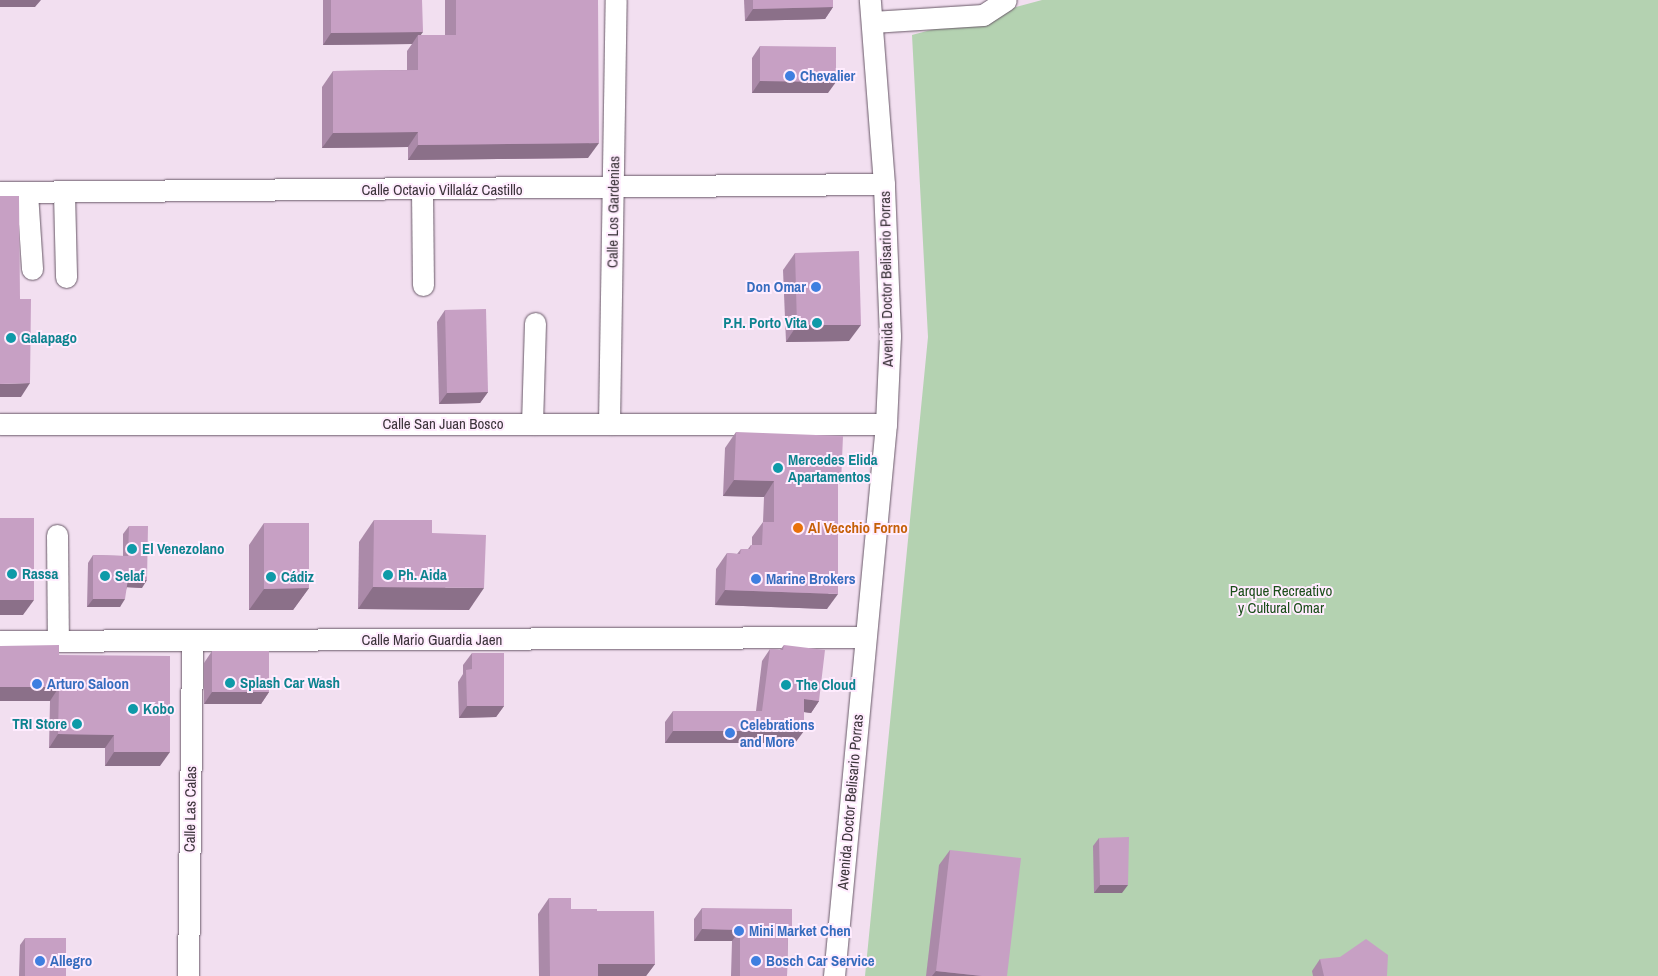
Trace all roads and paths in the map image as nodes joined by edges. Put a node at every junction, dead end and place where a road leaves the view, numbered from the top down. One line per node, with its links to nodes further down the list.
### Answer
1 (616, 0): 6 (street, Calle Los Gardenias)
2 (870, 0): 4 (street, Avenida Doctor Belisario Porras)
3 (1006, 0): 4 (street)
4 (872, 22): 5 (street, Avenida Doctor Belisario Porras)
5 (884, 184): 6 (street, Calle Octavio Villaláz Castillo); 18 (street, Avenida Doctor Belisario Porras)
6 (614, 189): 7 (street, Calle Octavio Villaláz Castillo); 17 (street, Calle Los Gardenias)
7 (422, 190): 10 (street, Calle Octavio Villaláz Castillo); 13 (street)
8 (0, 192): 9 (street, Calle Octavio Villaláz Castillo)
9 (27, 193): 10 (street, Calle Octavio Villaláz Castillo); 11 (street)
10 (64, 193): 12 (street)
11 (32, 269)
12 (66, 277)
13 (423, 285)
14 (535, 323): 16 (street)
15 (0, 424): 16 (street, Calle San Juan Bosco)
16 (532, 424): 17 (street, Calle San Juan Bosco)
17 (609, 424): 18 (street, Calle San Juan Bosco)
18 (886, 424): 20 (street, Avenida Doctor Belisario Porras)
19 (57, 536): 22 (street)
20 (864, 637): 23 (street, Calle Mario Guardia Jaen); 25 (street, Avenida Doctor Belisario Porras)
21 (0, 641): 22 (street, Calle Mario Guardia Jaen)
22 (58, 641): 23 (street, Calle Mario Guardia Jaen)
23 (192, 642): 24 (street, Calle Las Calas)
24 (188, 976)
25 (834, 976)

